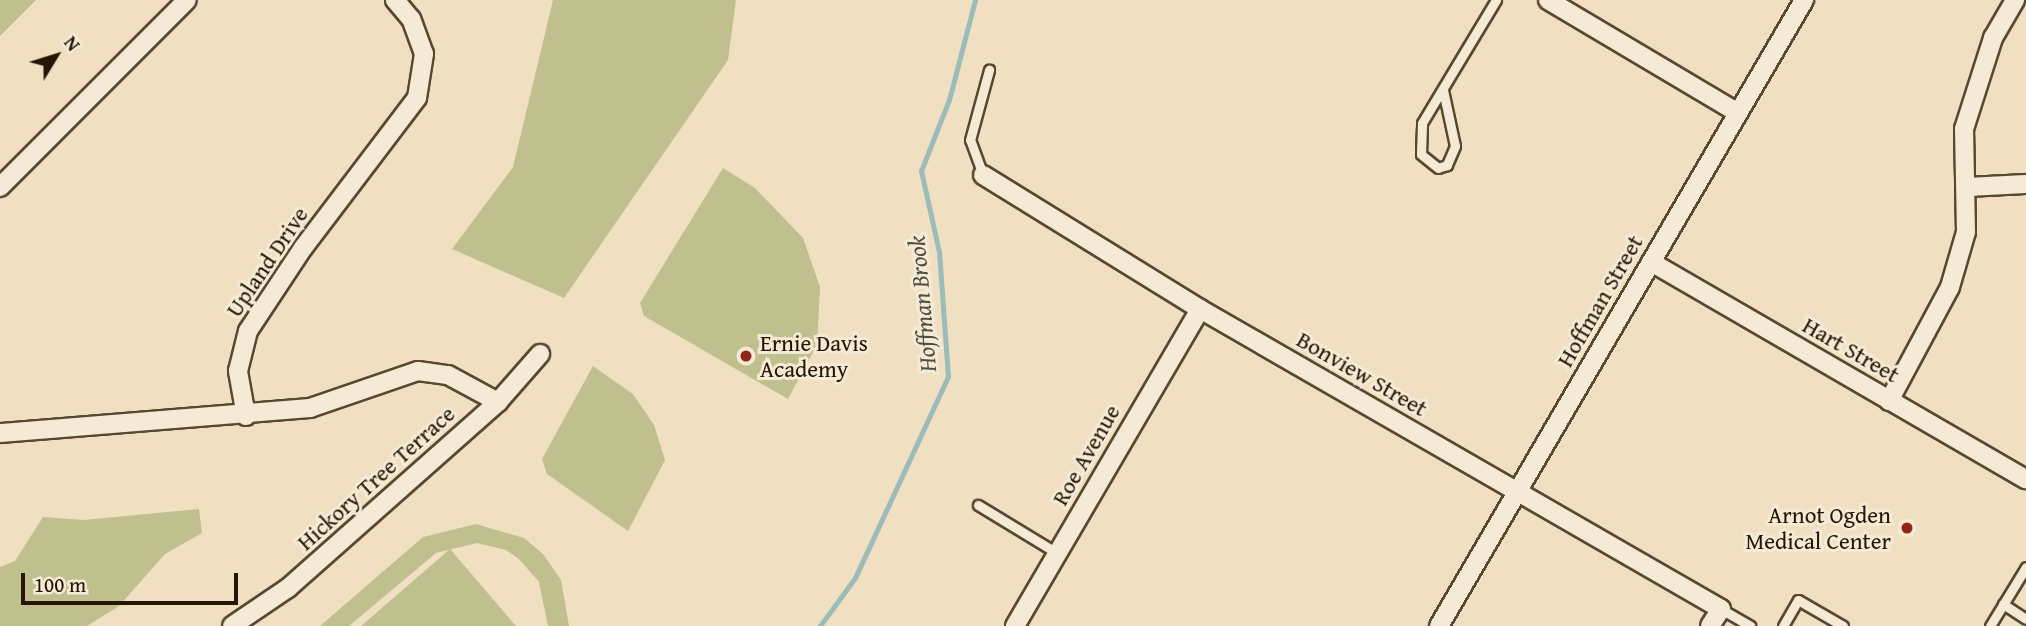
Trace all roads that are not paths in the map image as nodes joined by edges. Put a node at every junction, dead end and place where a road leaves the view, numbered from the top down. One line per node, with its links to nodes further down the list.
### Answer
1 (187, 0): 12 (street)
2 (396, 0): 19 (street, Upland Drive)
3 (1496, 0): 8 (lane)
4 (1548, 0): 9 (street)
5 (1804, 0): 9 (street, Hoffman Street)
6 (2015, 0): 13 (street)
7 (989, 70): 10 (lane)
8 (1443, 90): 8 (lane)
9 (1738, 113): 14 (street, Hoffman Street)
10 (983, 175): 15 (street, Bonview Street)
11 (2026, 184): 13 (street)
12 (0, 187)
13 (1967, 187): 17 (street)
14 (1651, 262): 17 (street, Hart Street); 22 (street, Hoffman Street)
15 (1199, 309): 22 (street, Bonview Street); 24 (street, Roe Avenue)
16 (540, 354): 18 (street, Hickory Tree Terrace)
17 (1889, 401): 21 (street, Hart Street)
18 (498, 402): 19 (street); 29 (street, Hickory Tree Terrace)
19 (246, 416): 20 (street)
20 (0, 433)
21 (2026, 480)
22 (1517, 492): 27 (street, Bonview Street); 31 (street, Hoffman Street)
23 (978, 505): 24 (lane)
24 (1057, 553): 30 (street, Roe Avenue)
25 (2026, 567): 26 (lane)
26 (2003, 604): 28 (lane); 36 (lane)
27 (1721, 609): 32 (street); 33 (lane)
28 (2026, 619)
29 (232, 626)
30 (1015, 626)
31 (1439, 626)
32 (1710, 626)
33 (1751, 626)
34 (1783, 626): 35 (lane)
35 (1843, 626)
36 (1990, 626)

